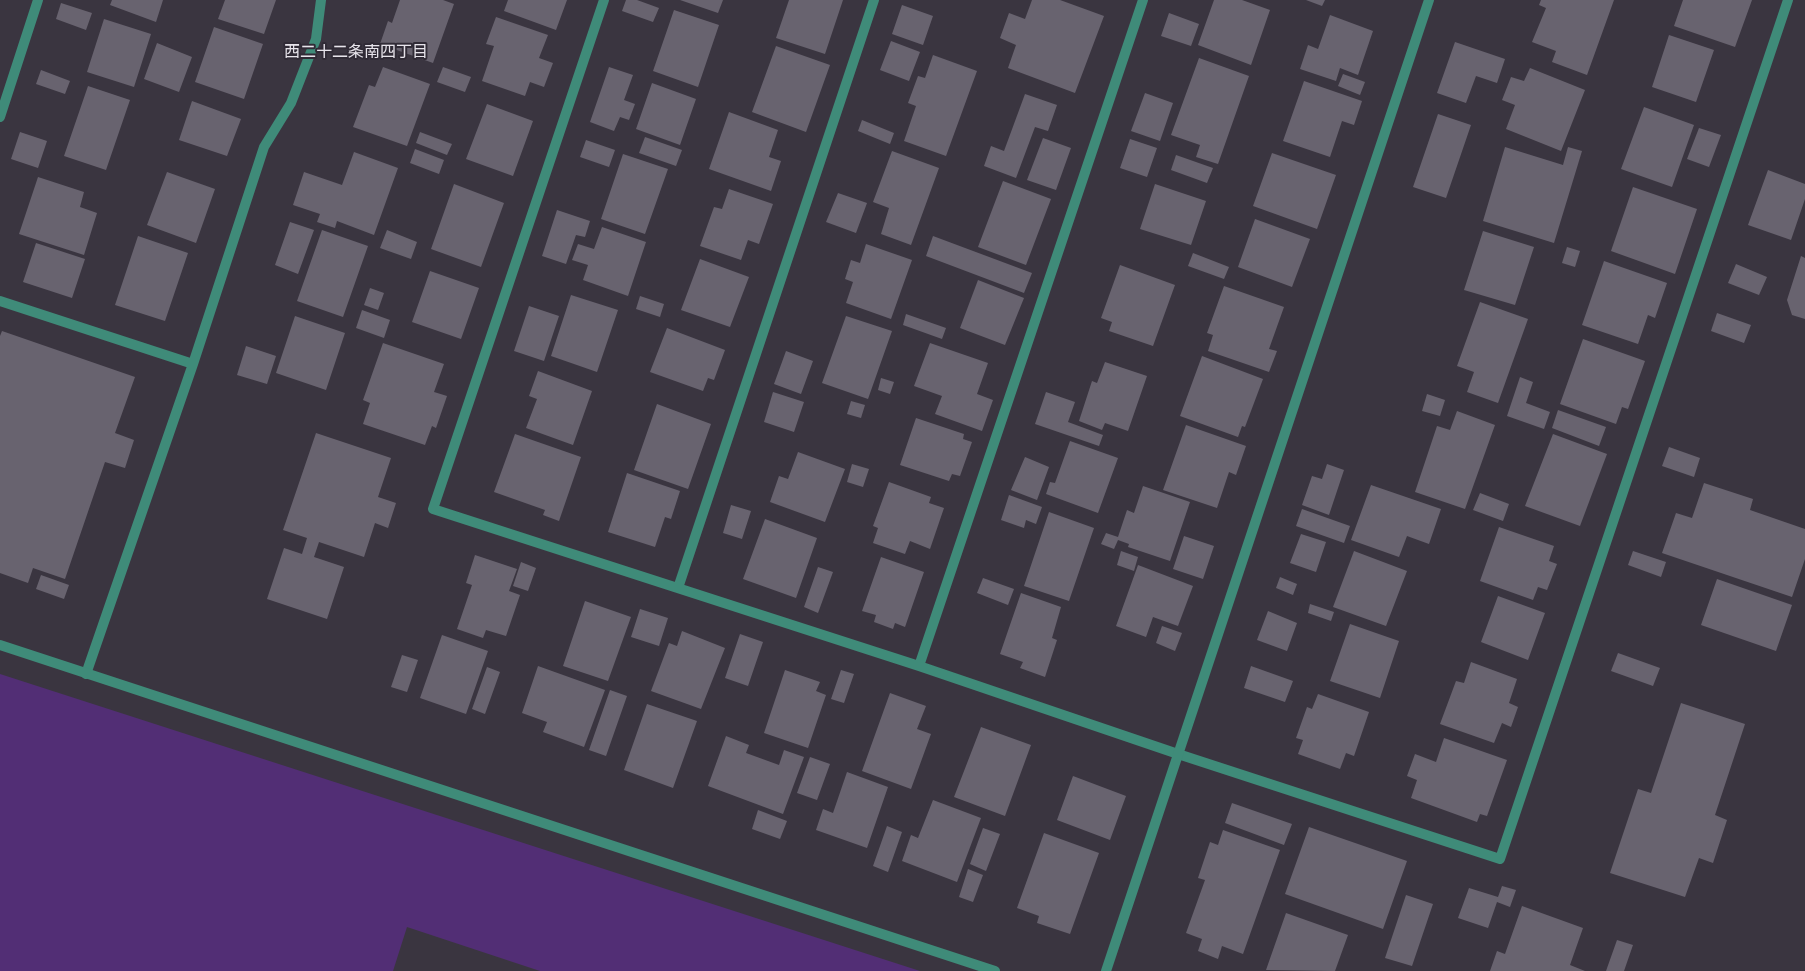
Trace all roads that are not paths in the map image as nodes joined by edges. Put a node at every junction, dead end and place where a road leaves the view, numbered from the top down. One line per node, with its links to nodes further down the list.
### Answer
1 (38, 0): 8 (street)
2 (321, 0): 10 (street)
3 (604, 0): 11 (street)
4 (874, 0): 11 (street)
5 (1143, 0): 13 (street)
6 (1429, 0): 15 (street)
7 (1788, 0): 15 (street)
8 (0, 117)
9 (0, 301): 10 (street)
10 (193, 364): 14 (street)
11 (678, 588): 13 (street)
12 (0, 645): 14 (street)
13 (919, 666): 15 (street)
14 (86, 674): 16 (street)
15 (1178, 754): 17 (street)
16 (995, 971)
17 (1106, 971)

